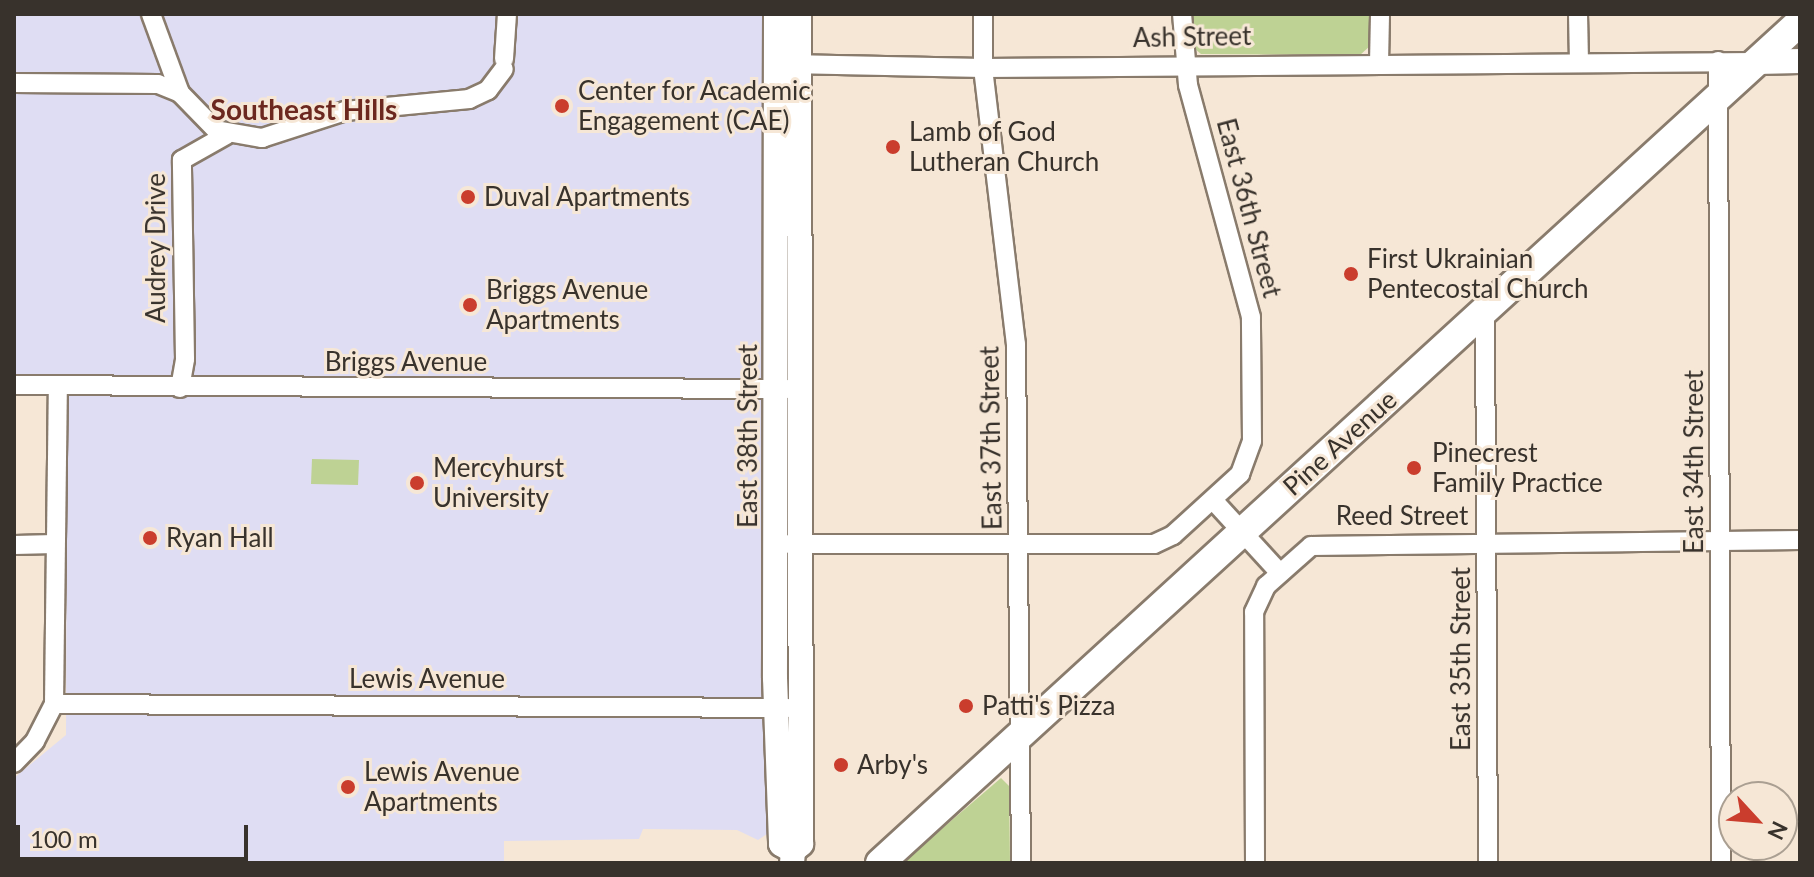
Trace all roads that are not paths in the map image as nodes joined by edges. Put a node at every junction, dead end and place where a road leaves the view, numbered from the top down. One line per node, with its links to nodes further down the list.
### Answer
1 (151, 14): 19 (street)
2 (507, 14): 21 (street)
3 (776, 14): 15 (main road, East 38th Street)
4 (799, 14): 15 (main road, East 38th Street)
5 (983, 14): 17 (street, East 37th Street)
6 (1182, 14): 16 (street, East 36th Street)
7 (1380, 14): 14 (street)
8 (1578, 14): 12 (street)
9 (1800, 22): 13 (main road, Pine Avenue)
10 (1718, 61): 12 (street, Ash Street); 13 (street, Ash Street); 20 (street, East 34th Street)
11 (1800, 61): 13 (main road, Ash Street)
12 (1579, 62): 14 (street, Ash Street)
13 (1757, 62): 20 (main road, Pine Avenue)
14 (1379, 63): 16 (street, Ash Street)
15 (788, 64): 17 (street, Ash Street); 26 (main road, East 38th Street)
16 (1183, 65): 17 (street, Ash Street); 27 (street, East 36th Street)
17 (983, 68): 35 (street, East 37th Street)
18 (14, 83): 19 (street)
19 (180, 93): 21 (street)
20 (1718, 97): 22 (main road, Pine Avenue); 29 (street, East 34th Street)
21 (226, 135): 24 (street, Audrey Drive)
22 (1485, 310): 28 (main road, Pine Avenue); 31 (street, East 35th Street)
23 (14, 385): 25 (street, Briggs Avenue)
24 (180, 388): 25 (street, Briggs Avenue); 26 (street, Briggs Avenue)
25 (58, 389): 32 (street)
26 (787, 389): 33 (main road, East 38th Street)
27 (1213, 500): 28 (street); 35 (street)
28 (1242, 532): 36 (street); 39 (main road, Pine Avenue)
29 (1720, 540): 30 (street, Reed Street); 31 (street, Reed Street); 46 (street, East 34th Street)
30 (1800, 540)
31 (1487, 541): 36 (street, Reed Street); 45 (street, East 35th Street)
32 (55, 544): 34 (street); 37 (street)
33 (788, 544): 35 (street); 38 (main road, East 38th Street)
34 (14, 545)
35 (1019, 545): 39 (street, East 37th Street)
36 (1280, 573): 44 (street)
37 (54, 704): 38 (street, Lewis Avenue); 40 (street)
38 (788, 708): 41 (main road, East 38th Street)
39 (1020, 735): 42 (main road, Pine Avenue); 43 (street, East 37th Street)
40 (14, 763)
41 (793, 857)
42 (880, 863)
43 (1021, 863)
44 (1255, 863)
45 (1488, 863)
46 (1721, 863)

